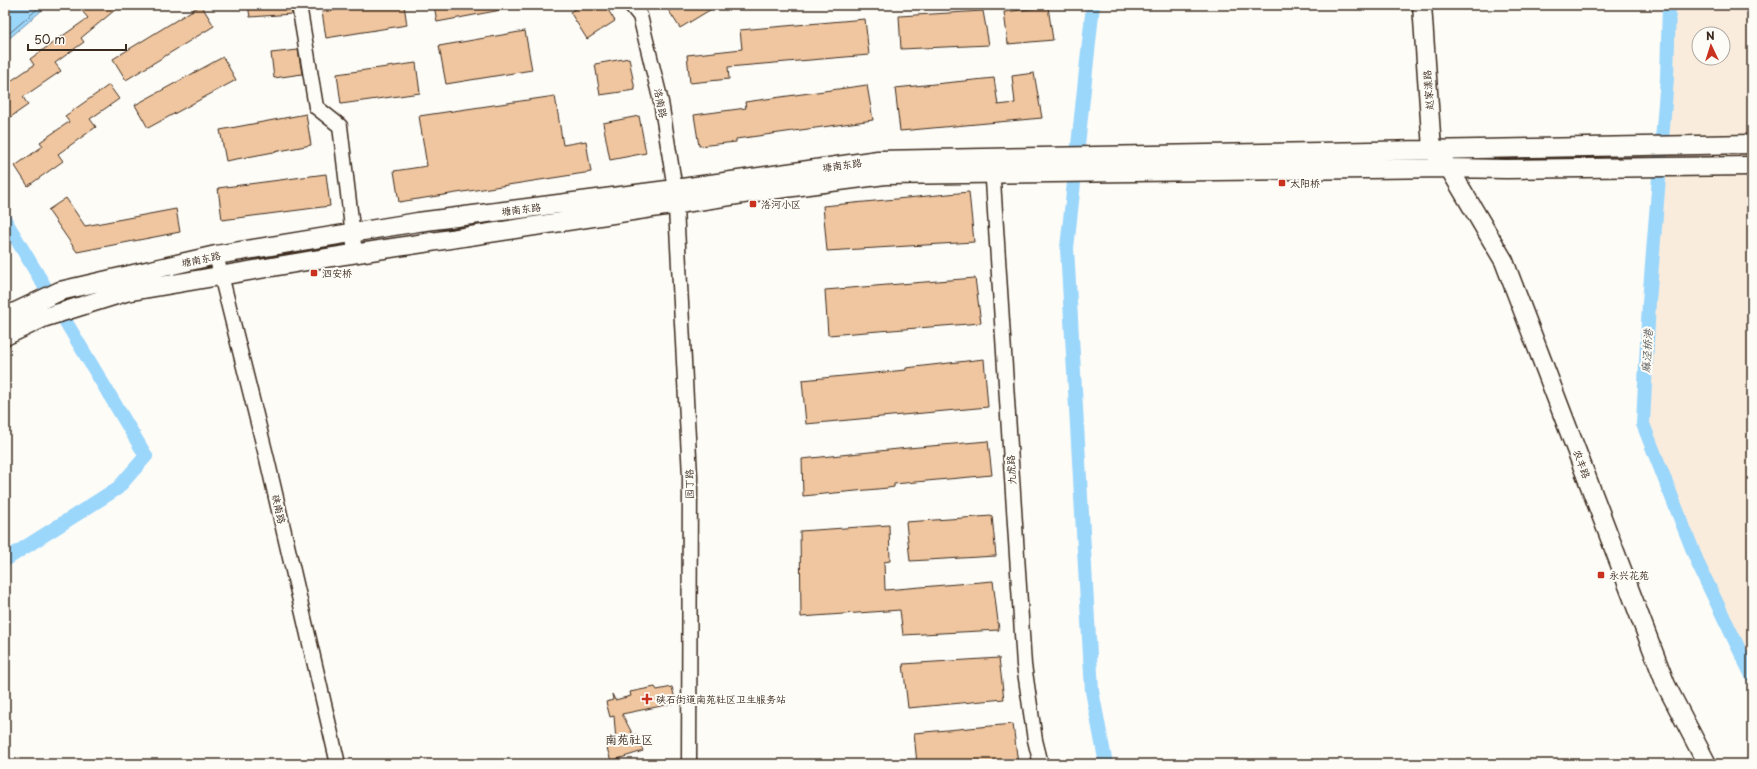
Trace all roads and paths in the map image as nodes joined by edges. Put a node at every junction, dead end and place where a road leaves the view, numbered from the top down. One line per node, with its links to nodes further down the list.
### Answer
1 (299, 5): 11 (street)
2 (631, 5): 10 (street, 洛南路)
3 (1422, 5): 5 (main road, 赵家漾路)
4 (1752, 144): 5 (main road)
5 (1432, 149): 6 (main road); 9 (main road)
6 (1104, 164): 7 (main road, 塘南东路); 9 (main road)
7 (992, 166): 10 (main road, 塘南东路); 19 (street, 九虎路)
8 (1752, 166): 9 (main road)
9 (1449, 168): 20 (main road, 农丰路)
10 (675, 197): 11 (main road, 塘南东路); 12 (main road, 塘南东路); 18 (street, 园丁路)
11 (353, 232): 12 (street); 13 (main road, 塘南东路)
12 (355, 253): 14 (main road, 塘南东路)
13 (216, 255): 14 (street, 硖南路); 15 (main road, 塘南东路)
14 (220, 275): 16 (main road, 塘南东路); 17 (street, 硖南路)
15 (5, 317)
16 (5, 336)
17 (338, 764)
18 (689, 764)
19 (1041, 764)
20 (1707, 764)

